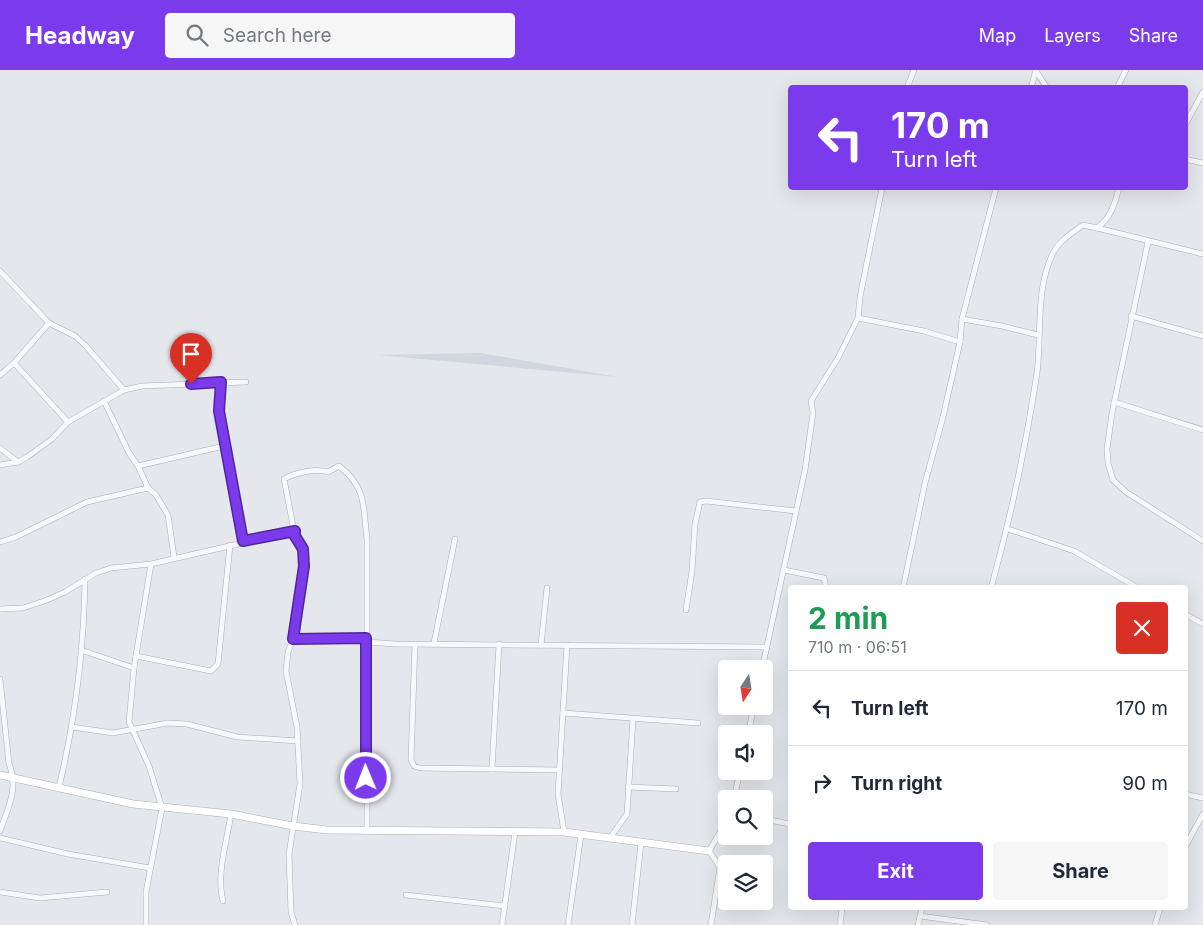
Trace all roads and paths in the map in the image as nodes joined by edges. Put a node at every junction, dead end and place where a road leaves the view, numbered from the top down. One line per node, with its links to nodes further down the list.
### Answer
1 (914, 70): 4 (street)
2 (1036, 70): 5 (street); 6 (street)
3 (1126, 70): 7 (street)
4 (908, 85)
5 (1032, 85)
6 (1045, 85)
7 (1118, 85)
8 (1203, 92): 9 (street)
9 (1188, 120)
10 (1188, 160): 11 (street)
11 (1203, 163)
12 (882, 190): 20 (street)
13 (995, 190): 21 (street)
14 (1118, 190): 15 (street)
15 (1097, 228): 16 (street); 23 (street)
16 (1148, 242): 17 (street); 19 (street)
17 (1203, 254)
18 (0, 271): 22 (street)
19 (1132, 316): 24 (street); 32 (street)
20 (858, 318): 25 (street); 41 (street)
21 (962, 319): 23 (street); 25 (street)
22 (49, 323): 26 (street); 30 (street)
23 (1038, 335): 42 (street)
24 (1203, 336)
25 (960, 342): 54 (street)
26 (14, 363): 27 (street); 33 (street)
27 (0, 375)
28 (221, 382): 29 (street); 30 (street); 35 (street)
29 (246, 382)
30 (124, 390): 31 (street)
31 (104, 401): 33 (street); 39 (street)
32 (1114, 402): 34 (street); 46 (street)
33 (68, 422): 37 (street)
34 (1203, 430)
35 (224, 446): 39 (street); 45 (street)
36 (0, 448): 37 (street)
37 (18, 462): 38 (street)
38 (0, 465)
39 (138, 466): 40 (street)
40 (148, 488): 47 (street); 49 (street)
41 (796, 511): 51 (street); 59 (street)
42 (1008, 529): 55 (street); 56 (street)
43 (295, 531): 45 (street); 62 (street); 63 (street)
44 (455, 539): 64 (street)
45 (243, 541): 48 (street)
46 (1203, 541)
47 (0, 542)
48 (230, 544): 49 (street); 71 (street)
49 (174, 557): 50 (street)
50 (151, 564): 52 (street); 71 (street)
51 (784, 570): 53 (street); 69 (street)
52 (86, 580): 58 (street); 70 (street)
53 (825, 585)
54 (904, 585)
55 (992, 585)
56 (1133, 585)
57 (547, 588): 67 (street)
58 (0, 609)
59 (686, 610)
60 (1188, 616): 61 (street)
61 (1203, 624)
62 (293, 639): 63 (street); 80 (street)
63 (366, 640): 65 (street); 97 (street)
64 (434, 643): 65 (street); 66 (street)
65 (415, 644): 81 (street)
66 (499, 644): 67 (street); 81 (street)
67 (541, 645): 68 (street)
68 (567, 645): 69 (street); 75 (street)
69 (767, 648): 72 (street)
70 (81, 650): 73 (street); 78 (street)
71 (136, 656): 73 (street)
72 (764, 660)
73 (134, 668): 79 (street)
74 (0, 680): 84 (street)
75 (563, 712): 76 (street); 82 (street)
76 (633, 719): 77 (street); 86 (street)
77 (698, 723)
78 (72, 727): 79 (street); 85 (street)
79 (131, 730): 80 (street); 90 (street)
80 (298, 741): 95 (street)
81 (492, 769): 82 (street)
82 (559, 770): 99 (street)
83 (0, 775): 84 (street)
84 (14, 777): 85 (street); 96 (street)
85 (59, 787): 90 (street)
86 (628, 787): 87 (street); 103 (street)
87 (676, 790)
88 (1188, 795): 89 (street)
89 (1203, 798)
90 (162, 808): 91 (street); 107 (street)
91 (231, 814): 95 (street); 111 (street)
92 (1203, 814): 104 (street)
93 (773, 821): 94 (street)
94 (788, 824)
95 (294, 826): 97 (street); 118 (street)
96 (0, 831)
97 (367, 832): 98 (street)
98 (515, 832): 99 (street); 112 (street)
99 (564, 832): 100 (street)
100 (580, 836): 103 (street); 120 (street)
101 (718, 836): 106 (street)
102 (0, 838): 107 (street)
103 (610, 838): 105 (street)
104 (1188, 842)
105 (641, 843): 106 (street); 121 (street)
106 (709, 851): 122 (street)
107 (150, 868): 117 (street)
108 (0, 892): 109 (street)
109 (107, 892)
110 (406, 895): 112 (street)
111 (223, 901)
112 (505, 906): 119 (street)
113 (842, 910): 123 (street)
114 (922, 910): 116 (street)
115 (1159, 910): 126 (street)
116 (920, 916): 124 (street); 125 (street)
117 (146, 925)
118 (295, 925)
119 (502, 925)
120 (568, 925)
121 (632, 925)
122 (711, 925)
123 (840, 925)
124 (918, 925)
125 (988, 925)
126 (1155, 925)

